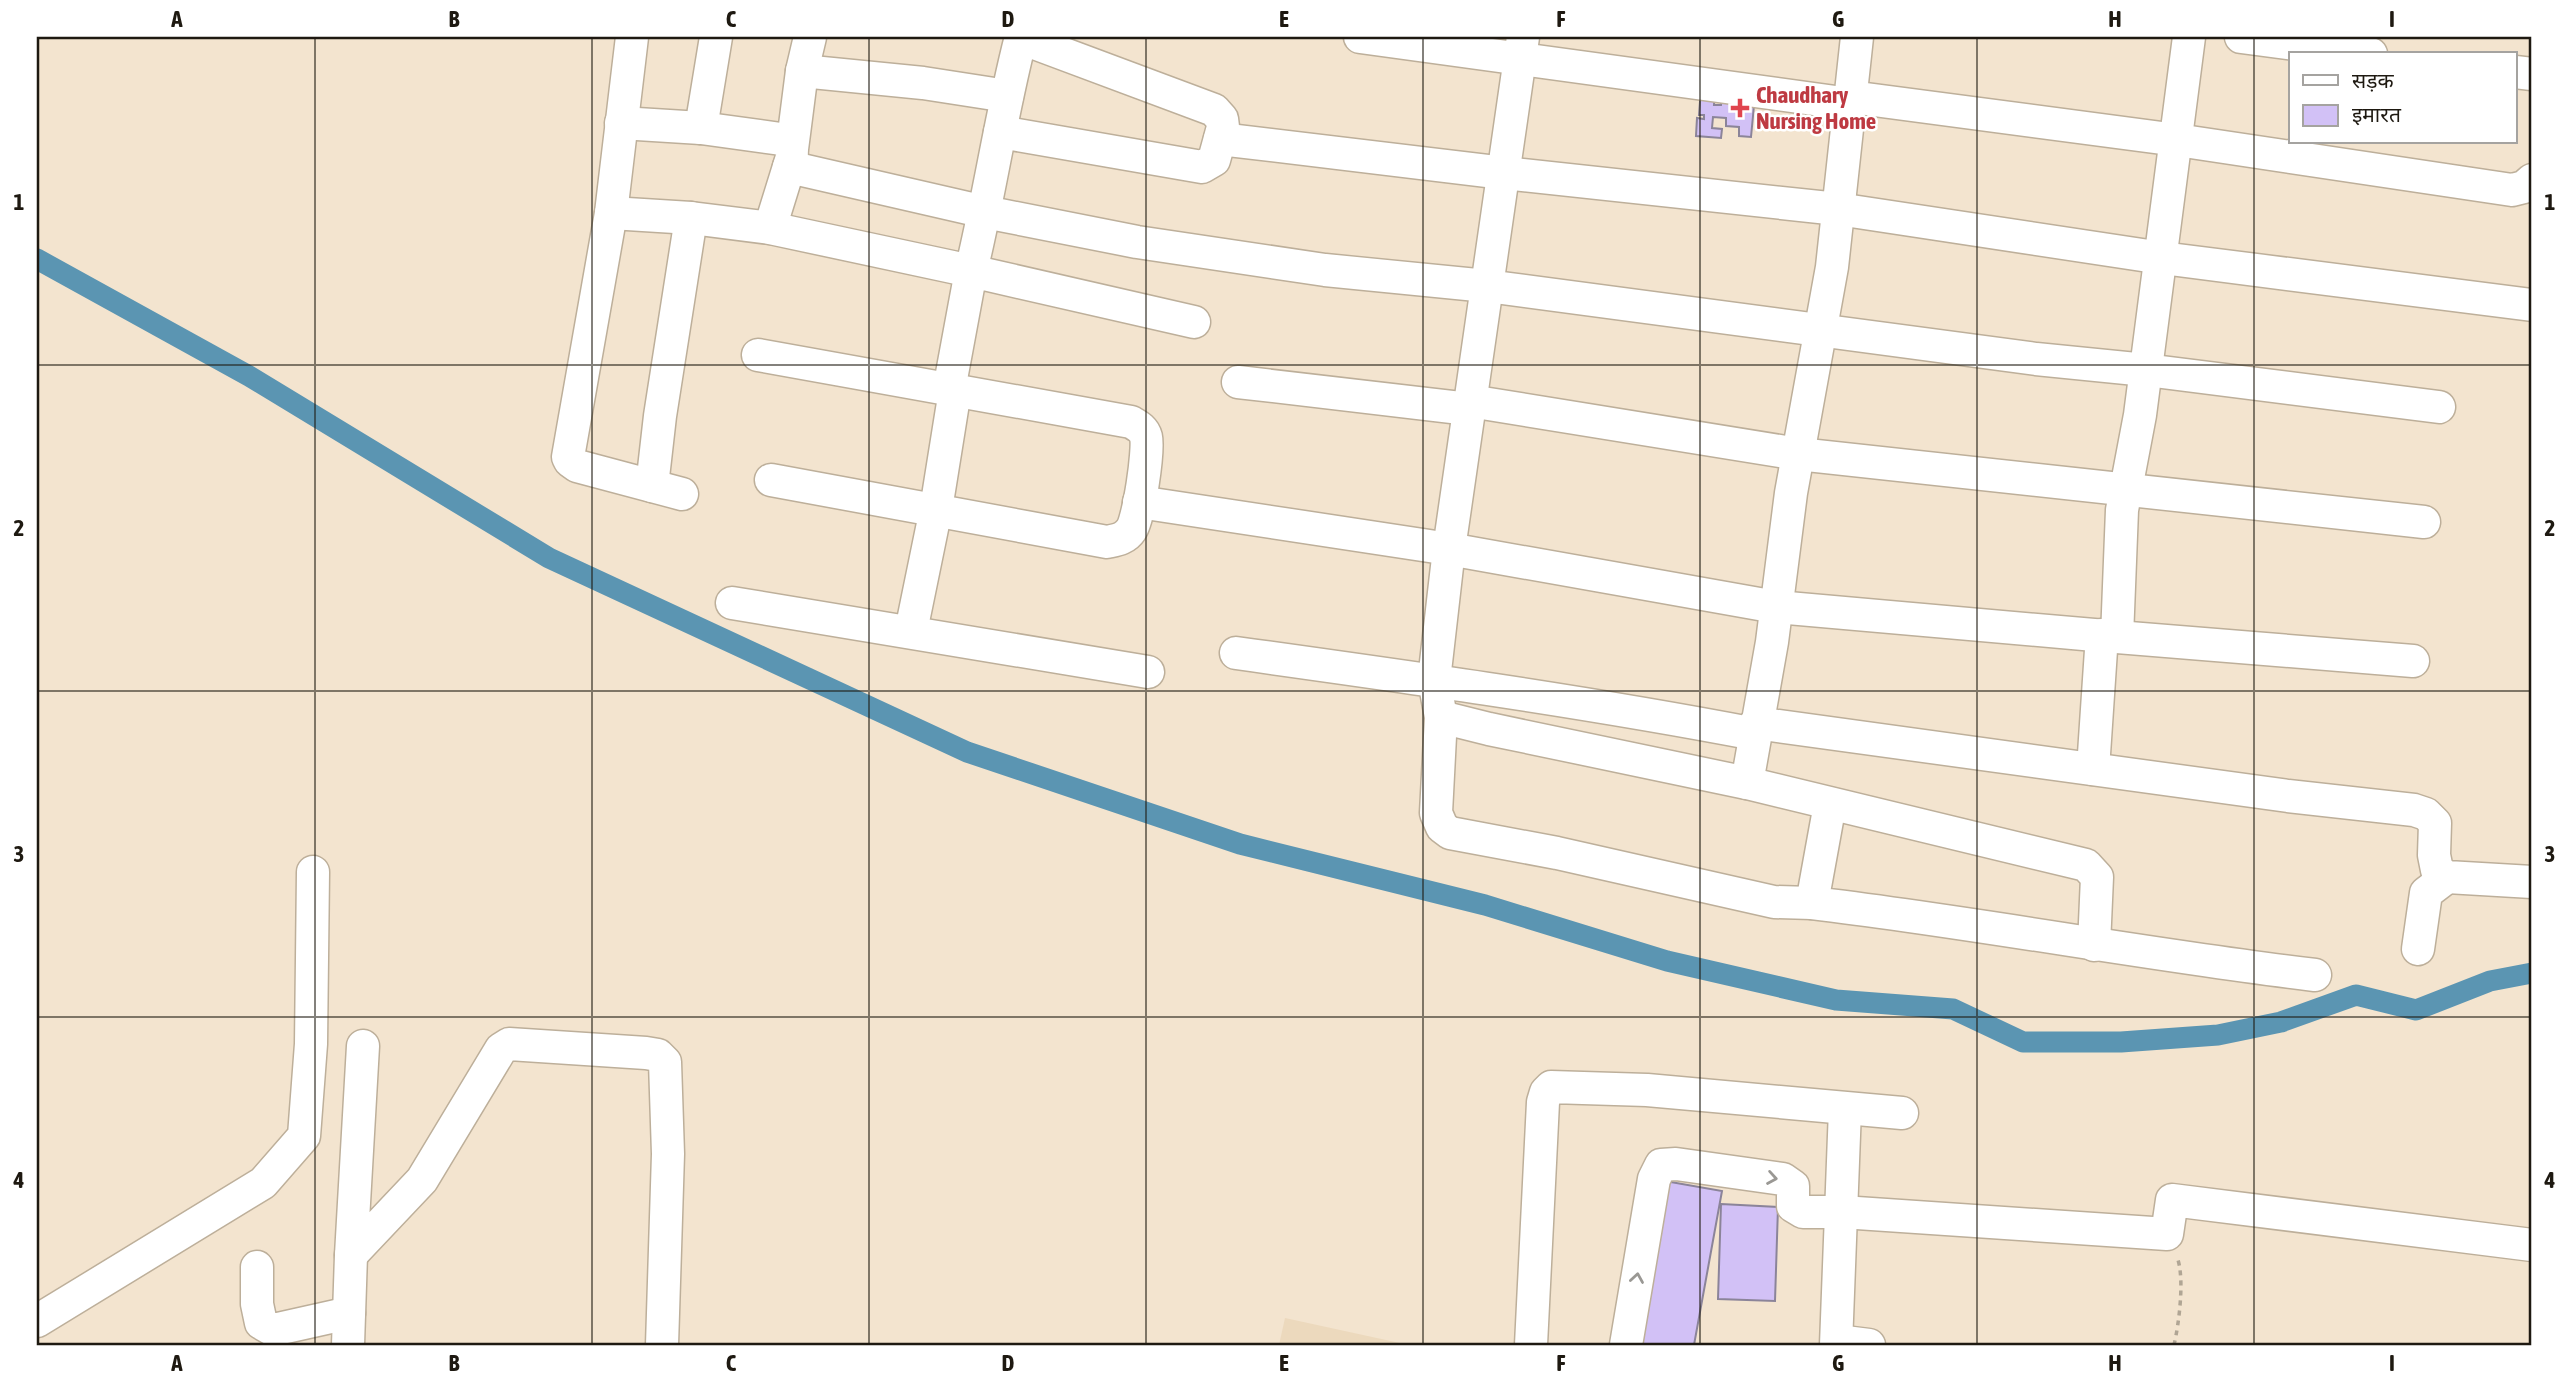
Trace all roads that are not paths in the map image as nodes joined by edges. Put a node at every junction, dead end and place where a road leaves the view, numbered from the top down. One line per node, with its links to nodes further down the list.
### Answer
1 (632, 37): 14 (street)
2 (716, 37): 15 (street)
3 (810, 37): 11 (street)
4 (1021, 37): 12 (street); 17 (street)
5 (1360, 37): 9 (street)
6 (1857, 37): 13 (street)
7 (2189, 37): 18 (street)
8 (2241, 37): 10 (street)
9 (1522, 48): 13 (street); 20 (street)
10 (2356, 52)
11 (802, 71): 12 (street); 19 (street)
12 (1006, 96): 16 (street)
13 (1850, 100): 18 (street); 22 (street)
14 (621, 123): 15 (street); 23 (street)
15 (701, 128): 19 (street)
16 (1000, 132): 17 (street); 24 (street)
17 (1220, 139): 20 (street)
18 (2177, 140): 21 (street); 27 (street)
19 (791, 158): 24 (street); 26 (street)
20 (1504, 173): 22 (street); 29 (street)
21 (2532, 180)
22 (1838, 209): 27 (street); 32 (street)
23 (611, 212): 25 (street); 41 (street)
24 (985, 212): 28 (street); 29 (street)
25 (691, 218): 26 (street); 41 (street)
26 (769, 228): 28 (street)
27 (2162, 258): 30 (street); 34 (street)
28 (971, 271): 31 (street); 36 (street)
29 (1487, 286): 32 (street); 37 (street)
30 (2532, 305)
31 (1194, 322)
32 (1820, 331): 34 (street); 39 (street)
33 (758, 355): 36 (street)
34 (2146, 370): 38 (street); 42 (street)
35 (1238, 382): 37 (street)
36 (951, 390): 44 (street); 45 (street)
37 (1469, 405): 39 (street); 47 (street)
38 (2439, 407)
39 (1798, 454): 42 (street); 49 (street)
40 (771, 480): 45 (street)
41 (652, 486): 43 (street)
42 (2126, 488): 46 (street); 51 (street)
43 (682, 494)
44 (1139, 502): 45 (street); 47 (street)
45 (936, 509): 50 (street)
46 (2424, 522)
47 (1449, 549): 49 (street); 55 (street)
48 (732, 603): 50 (street)
49 (1776, 607): 51 (street); 57 (street)
50 (911, 631): 54 (street)
51 (2110, 636): 53 (street); 58 (street)
52 (1236, 653): 55 (street)
53 (2413, 661)
54 (1148, 673)
55 (1434, 680): 56 (street); 57 (street)
56 (1441, 717): 59 (street); 64 (street)
57 (1755, 728): 58 (street); 59 (street)
58 (2093, 769): 62 (street)
59 (1747, 783): 60 (street)
60 (1830, 803): 64 (street); 65 (street)
61 (313, 872): 76 (street)
62 (2447, 877): 63 (street); 66 (street)
63 (2532, 883)
64 (1812, 903): 65 (street)
65 (2094, 945): 67 (street)
66 (2418, 949)
67 (2315, 975)
68 (363, 1046): 73 (street)
69 (1844, 1109): 70 (street); 71 (street); 80 (street)
70 (1902, 1113)
71 (1842, 1212): 72 (street); 77 (street); 81 (street, one-way to 71)
72 (2532, 1245)
73 (351, 1255): 75 (street); 79 (street)
74 (257, 1267): 75 (street)
75 (349, 1313): 78 (street)
76 (37, 1321)
77 (1837, 1343): 82 (street)
78 (348, 1345)
79 (662, 1345)
80 (1531, 1345)
81 (1626, 1345)
82 (1869, 1345)

